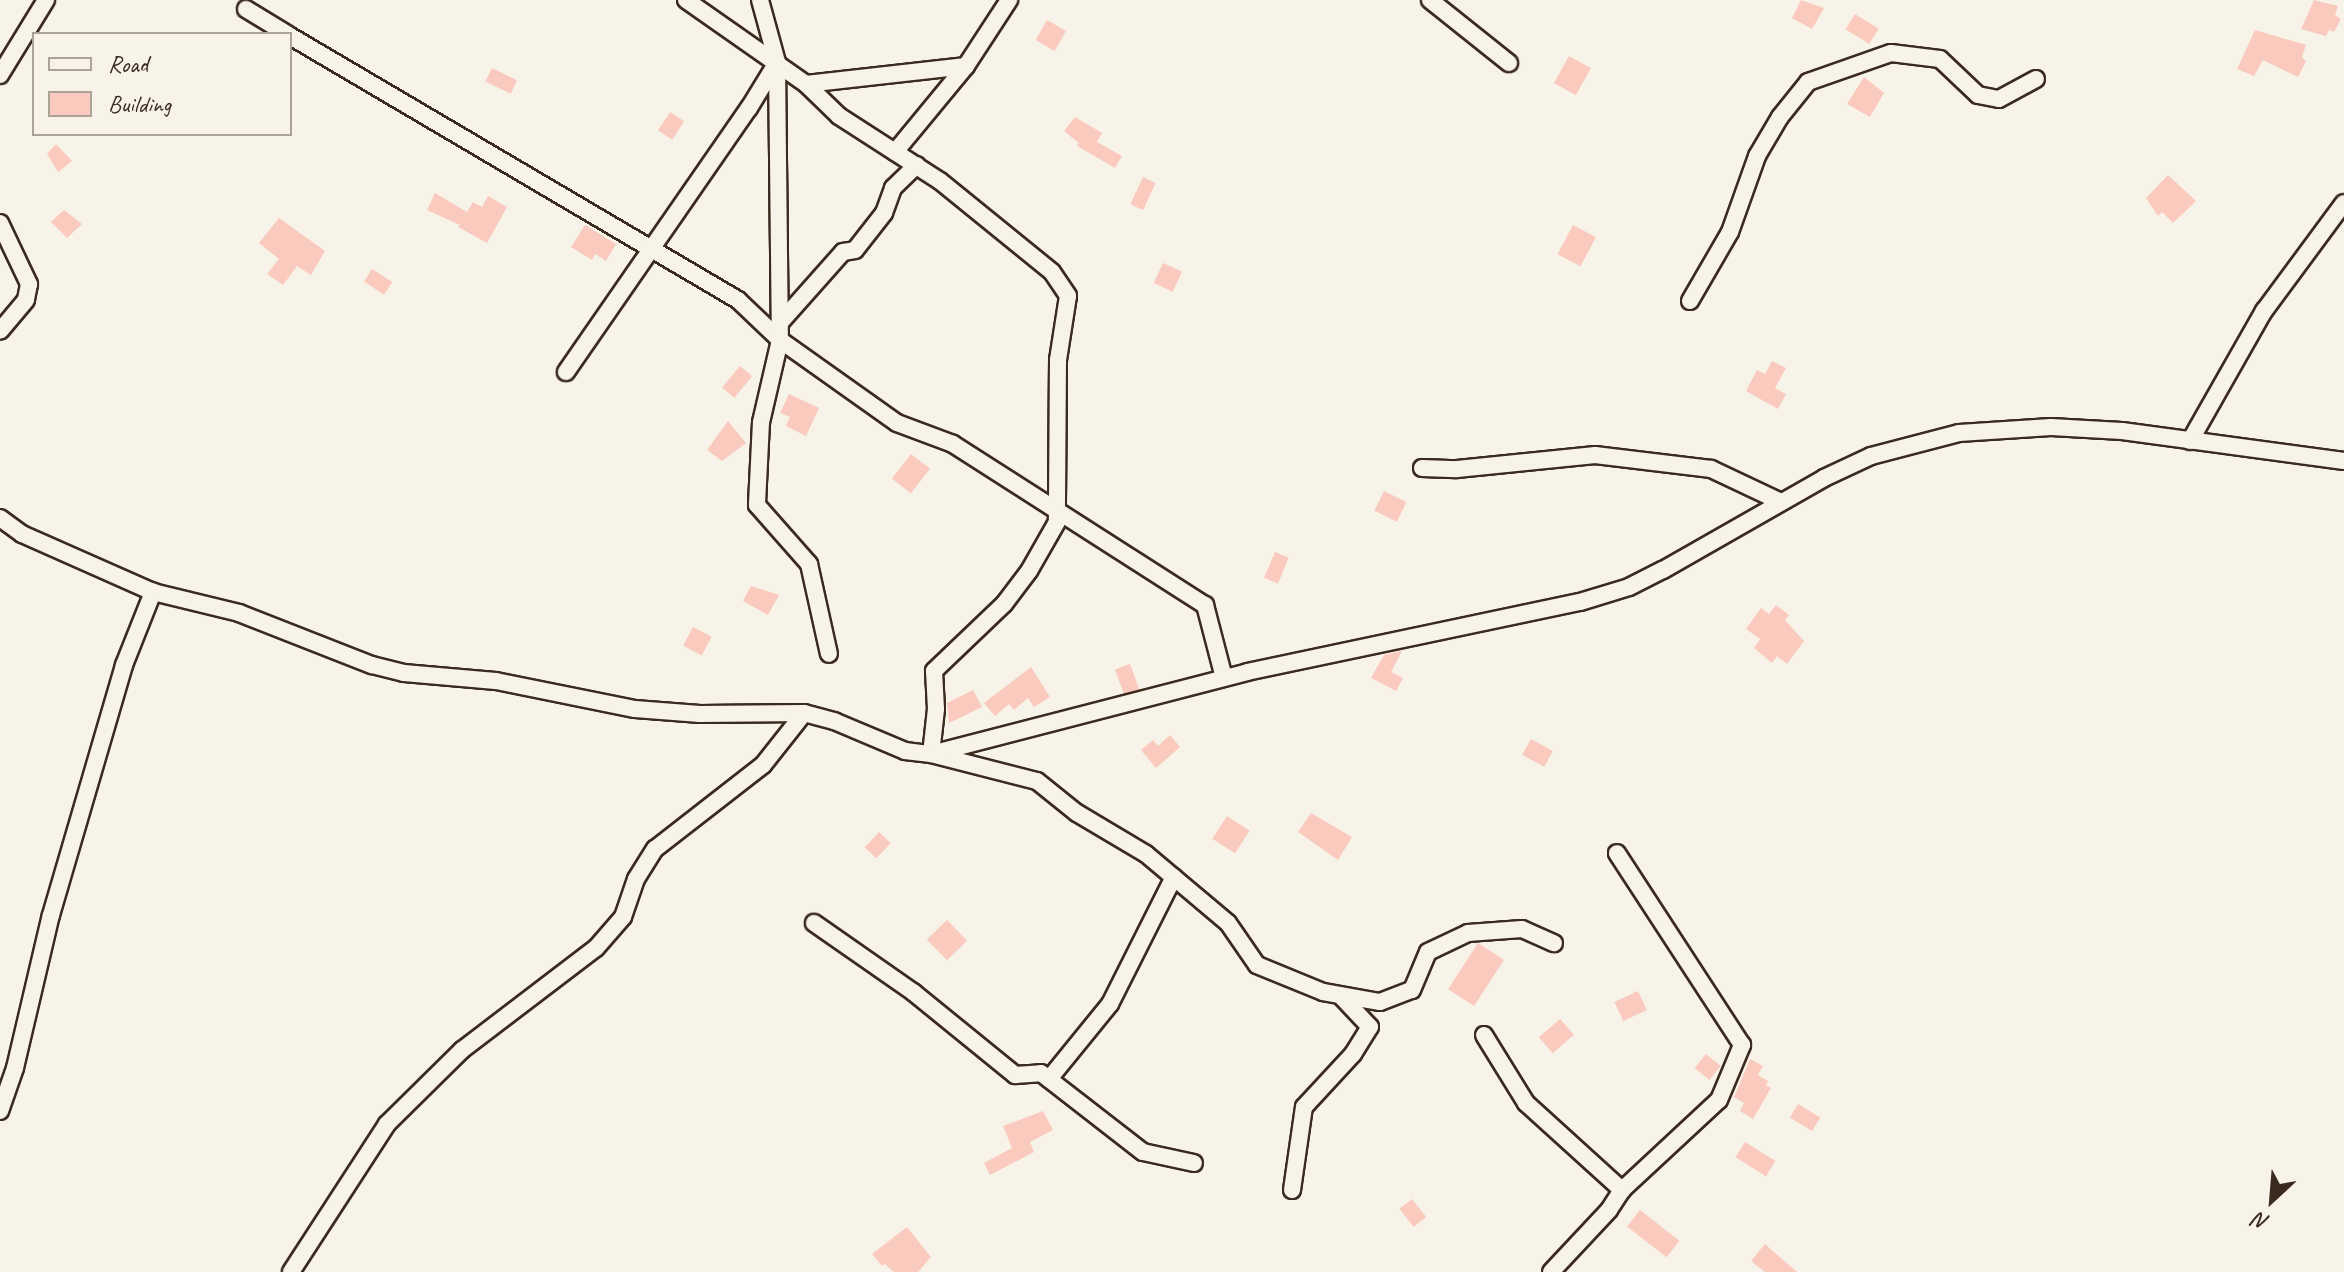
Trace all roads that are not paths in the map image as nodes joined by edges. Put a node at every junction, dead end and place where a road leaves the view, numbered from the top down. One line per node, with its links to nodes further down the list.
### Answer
1 (46, 0): 12 (street)
2 (686, 0): 9 (street)
3 (760, 0): 9 (street)
4 (1009, 0): 11 (street)
5 (1430, 0): 10 (street)
6 (246, 9): 7 (street)
7 (284, 32)
8 (292, 37): 19 (street)
9 (777, 62): 14 (street); 19 (street); 22 (street)
10 (1509, 63)
11 (966, 66): 14 (street); 15 (street)
12 (0, 75)
13 (2036, 79): 20 (street)
14 (806, 84): 15 (street)
15 (895, 152): 16 (street)
16 (917, 165): 22 (street); 28 (street)
17 (2344, 203): 24 (street)
18 (0, 223): 21 (street)
19 (650, 249): 22 (street); 23 (street)
20 (1690, 301)
21 (0, 331)
22 (780, 332): 28 (street); 31 (street)
23 (566, 372)
24 (2190, 441): 25 (street); 27 (street)
25 (2344, 461)
26 (1422, 468): 27 (street)
27 (1781, 502): 32 (street)
28 (1058, 512): 32 (street); 34 (street)
29 (0, 518): 30 (street)
30 (153, 592): 33 (street); 42 (street)
31 (829, 654)
32 (1224, 678): 34 (street)
33 (804, 713): 34 (street); 46 (street)
34 (931, 754): 36 (street)
35 (1617, 853): 45 (street)
36 (1174, 877): 39 (street); 41 (street)
37 (814, 923): 41 (street)
38 (1554, 943): 39 (street)
39 (1340, 995): 44 (street)
40 (1484, 1035): 45 (street)
41 (1049, 1079): 43 (street)
42 (0, 1111)
43 (1194, 1163)
44 (1292, 1190)
45 (1622, 1190): 47 (street)
46 (291, 1272)
47 (1551, 1272)

